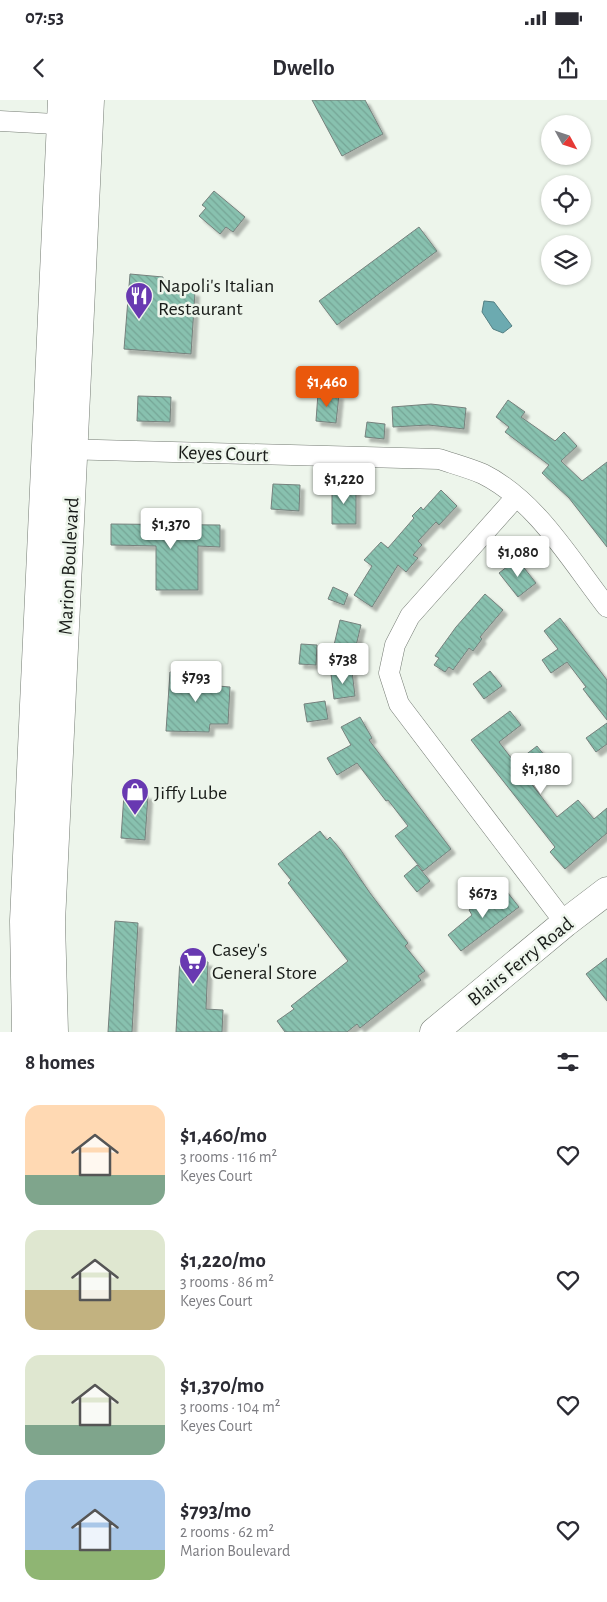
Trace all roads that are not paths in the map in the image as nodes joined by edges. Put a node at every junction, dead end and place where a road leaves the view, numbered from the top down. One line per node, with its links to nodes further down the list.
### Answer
1 (61, 112): 2 (street); 3 (street); 4 (main road, Marion Boulevard)
2 (89, 113): 5 (main road, Marion Boulevard)
3 (0, 121)
4 (47, 448): 5 (street, Keyes Court); 10 (main road, Marion Boulevard)
5 (73, 449): 6 (street, Keyes Court); 11 (main road, Marion Boulevard)
6 (516, 497): 7 (street, Keyes Court); 9 (street)
7 (607, 607)
8 (607, 891): 9 (main road, Blairs Ferry Road)
9 (565, 923): 12 (main road, Blairs Ferry Road)
10 (26, 1032)
11 (54, 1032)
12 (434, 1032)

